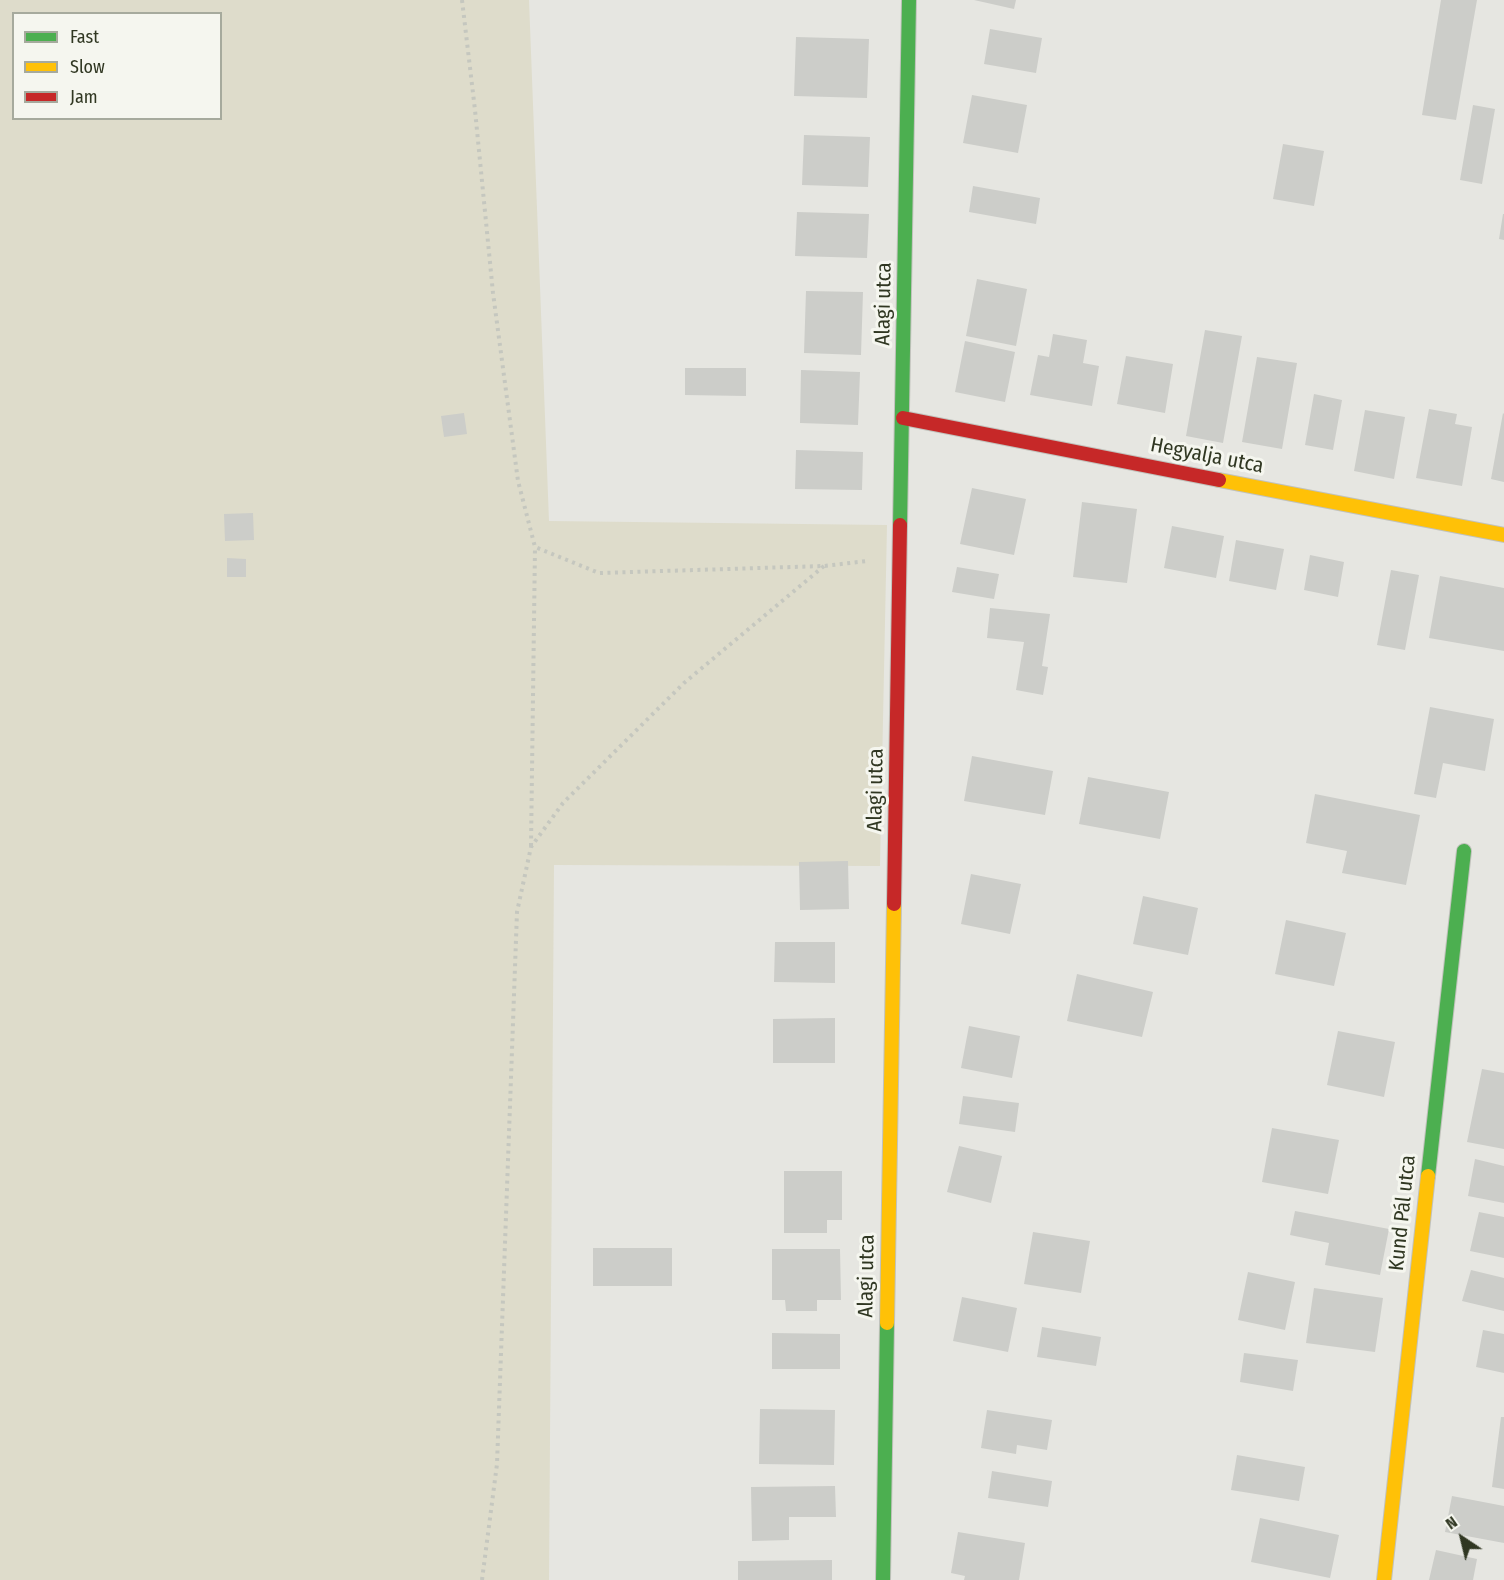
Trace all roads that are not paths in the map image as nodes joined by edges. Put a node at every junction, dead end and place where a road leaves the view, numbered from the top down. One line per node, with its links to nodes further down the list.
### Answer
1 (909, 0): 2 (street, Alagi utca)
2 (903, 418): 3 (street, Hegyalja utca); 5 (street, Alagi utca)
3 (1504, 535)
4 (1464, 851): 6 (street, Kund Pál utca)
5 (883, 1580)
6 (1384, 1580)

